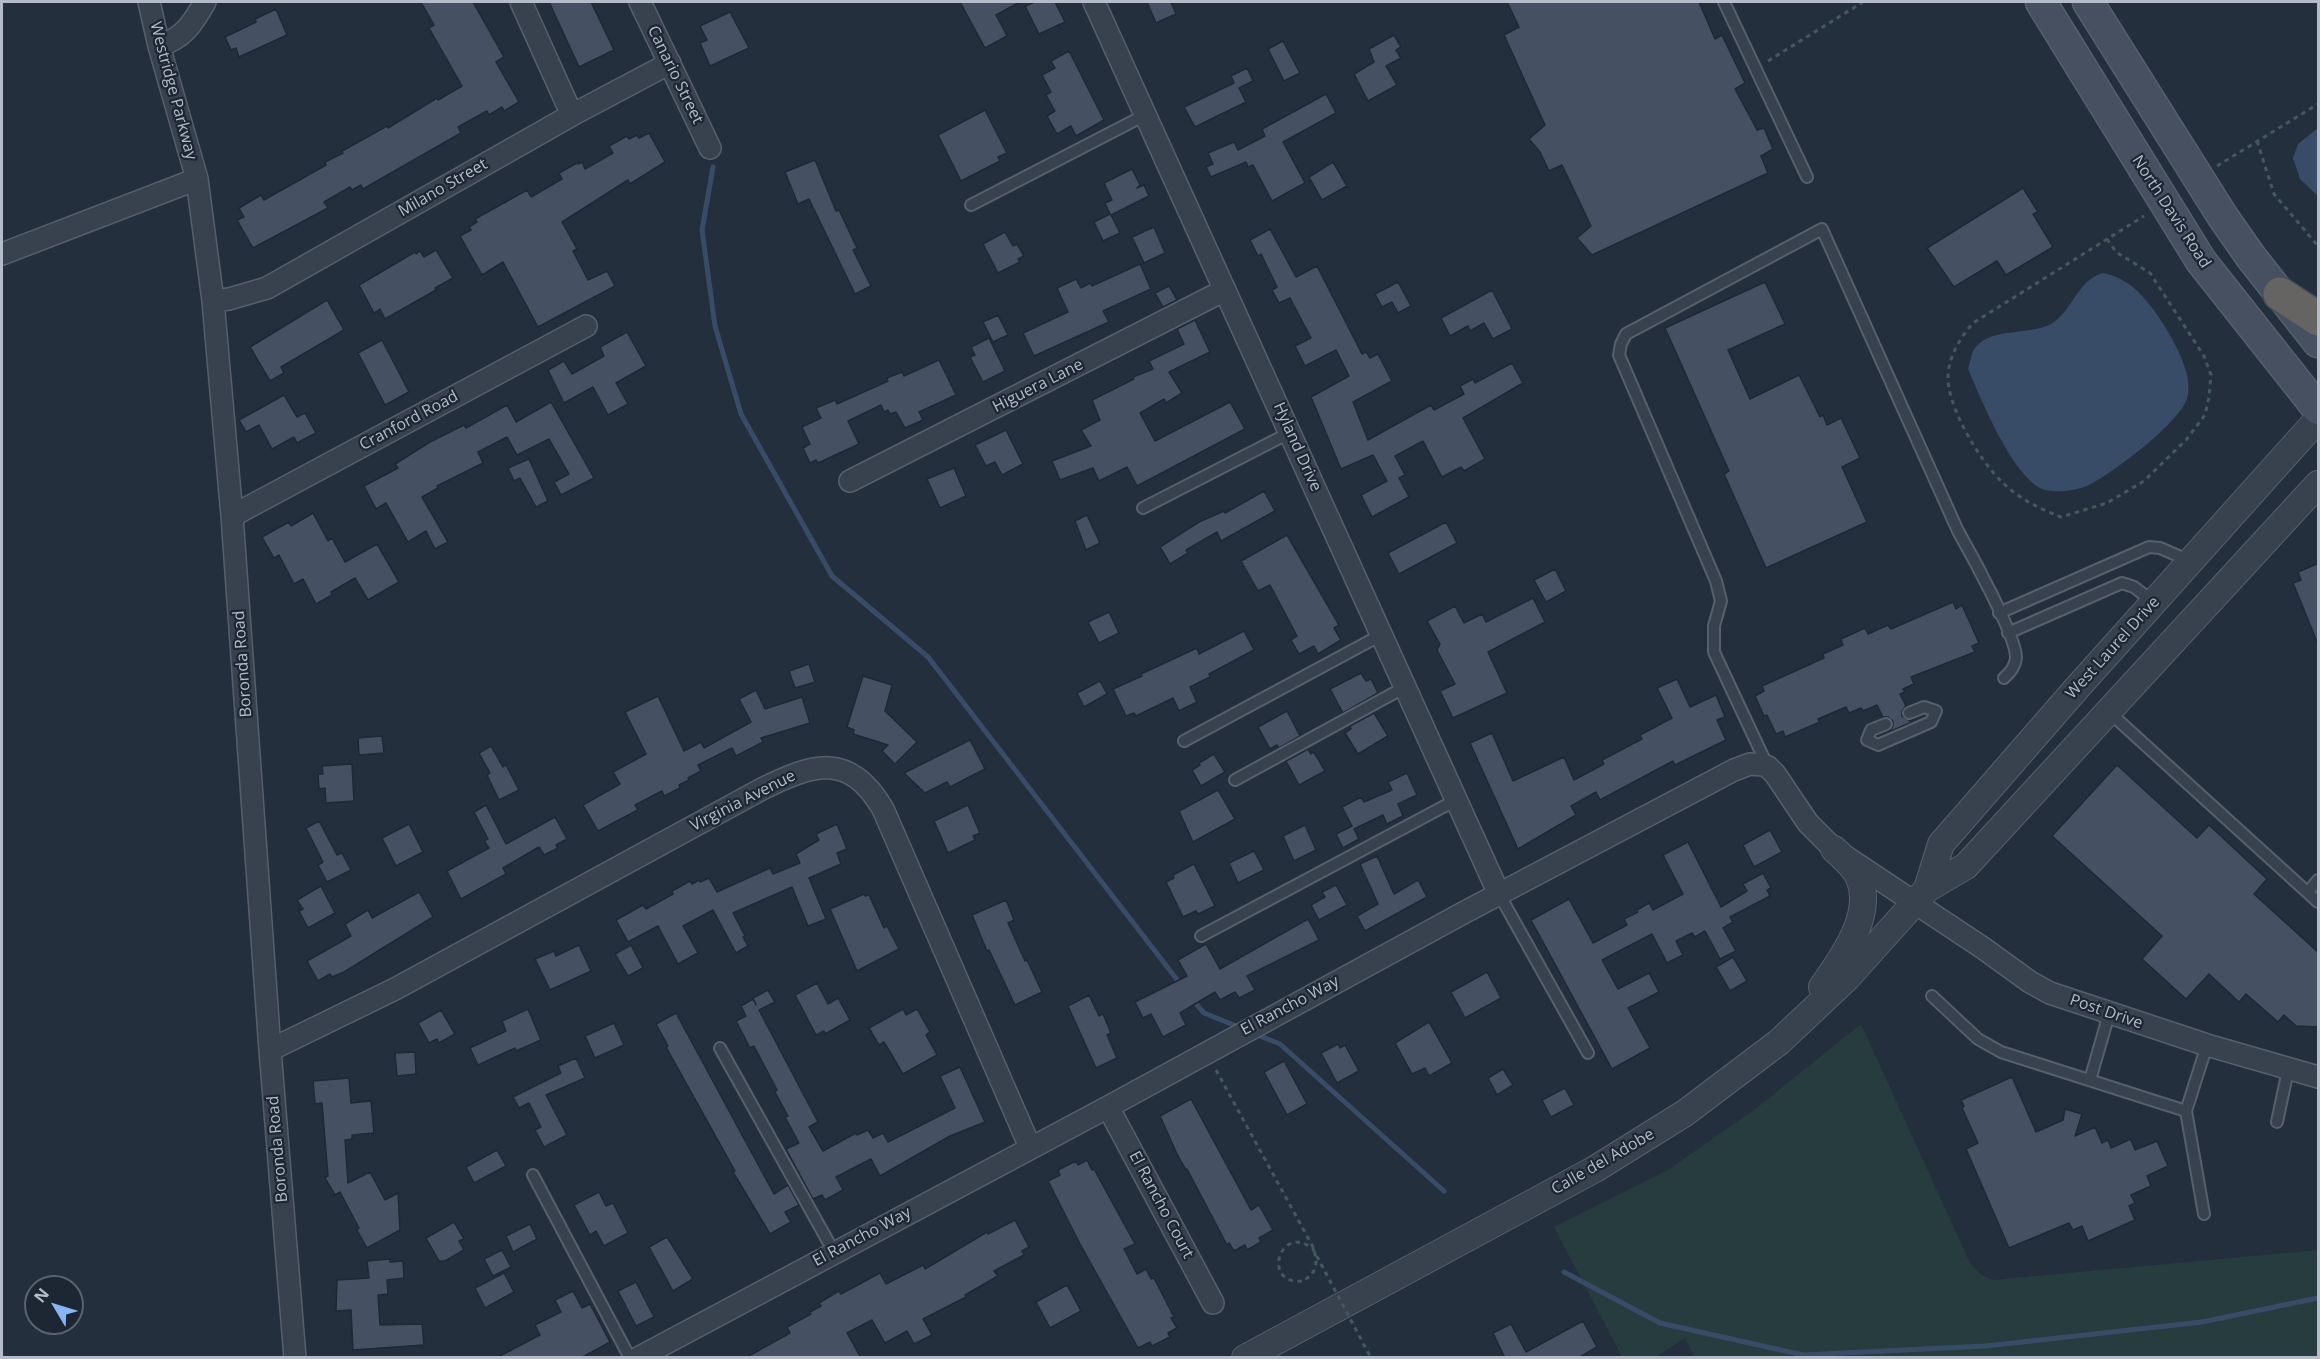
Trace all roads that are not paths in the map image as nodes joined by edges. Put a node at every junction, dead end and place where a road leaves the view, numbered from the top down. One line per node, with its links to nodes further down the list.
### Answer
1 (149, 2): 9 (street, Westridge Parkway)
2 (205, 2): 9 (street)
3 (521, 2): 11 (street)
4 (640, 2): 10 (street, Canario Street)
5 (1094, 2): 12 (street, Hyland Drive)
6 (1724, 2): 14 (lane)
7 (2042, 2): 24 (main road, North Davis Road)
8 (2088, 2): 19 (main road)
9 (159, 46): 15 (street, Westridge Parkway)
10 (670, 63): 11 (street, Milano Street); 13 (street, Canario Street)
11 (572, 115): 20 (street, Milano Street)
12 (1145, 115): 16 (lane); 18 (street, Hyland Drive)
13 (710, 148)
14 (1807, 177)
15 (196, 179): 17 (street); 20 (street, Boronda Road)
16 (971, 206)
17 (2, 254)
18 (1225, 290): 26 (street, Hyland Drive); 27 (street, Higuera Lane)
19 (2280, 294): 21 (highway); 23 (main road)
20 (213, 301): 30 (street, Boronda Road)
21 (2319, 320)
22 (586, 326): 30 (street, Cranford Road)
23 (2319, 342)
24 (2319, 409)
25 (2319, 419): 31 (street, West Laurel Drive)
26 (1291, 431): 29 (lane); 35 (street, Hyland Drive)
27 (850, 481)
28 (2319, 484): 38 (street)
29 (1143, 508)
30 (232, 516): 57 (street, Boronda Road)
31 (2190, 561): 32 (street, West Laurel Drive); 33 (lane)
32 (2153, 602): 34 (lane); 49 (street, West Laurel Drive)
33 (1999, 613): 34 (lane); 42 (lane)
34 (2008, 633): 36 (lane)
35 (1381, 635): 37 (street, Hyland Drive); 41 (lane)
36 (2004, 678)
37 (1405, 687): 43 (lane); 44 (street, Hyland Drive)
38 (2109, 712): 47 (lane); 49 (street)
39 (1909, 713): 40 (lane)
40 (1886, 724)
41 (1184, 741)
42 (1768, 767): 45 (street); 48 (street, El Rancho Way)
43 (1235, 780)
44 (1456, 800): 48 (street, Hyland Drive); 51 (lane)
45 (1834, 849): 49 (street); 54 (street)
46 (2319, 880): 47 (lane)
47 (2308, 892): 50 (lane)
48 (1499, 894): 58 (lane); 62 (street, El Rancho Way)
49 (1921, 896): 53 (street, Post Drive); 54 (street, Calle del Adobe)
50 (2319, 902)
51 (1201, 936)
52 (1932, 996): 61 (lane)
53 (2109, 1014): 55 (street, Post Drive); 61 (lane)
54 (1779, 1042): 73 (street, Calle del Adobe)
55 (2207, 1045): 59 (street, Post Drive); 63 (lane)
56 (720, 1048): 68 (lane)
57 (270, 1050): 65 (street, Virginia Avenue); 70 (street, Boronda Road)
58 (1588, 1053)
59 (2288, 1070): 60 (street, Post Drive); 64 (lane)
60 (2319, 1077)
61 (2090, 1080): 63 (lane)
62 (1108, 1107): 65 (street, El Rancho Way); 69 (street, El Rancho Court)
63 (2186, 1111): 67 (lane)
64 (2277, 1122)
65 (1029, 1147): 68 (street, El Rancho Way)
66 (533, 1175): 71 (lane)
67 (2204, 1214)
68 (834, 1252): 72 (street, El Rancho Way)
69 (1214, 1303)
70 (295, 1358)
71 (630, 1358)
72 (638, 1358)
73 (1245, 1358)

